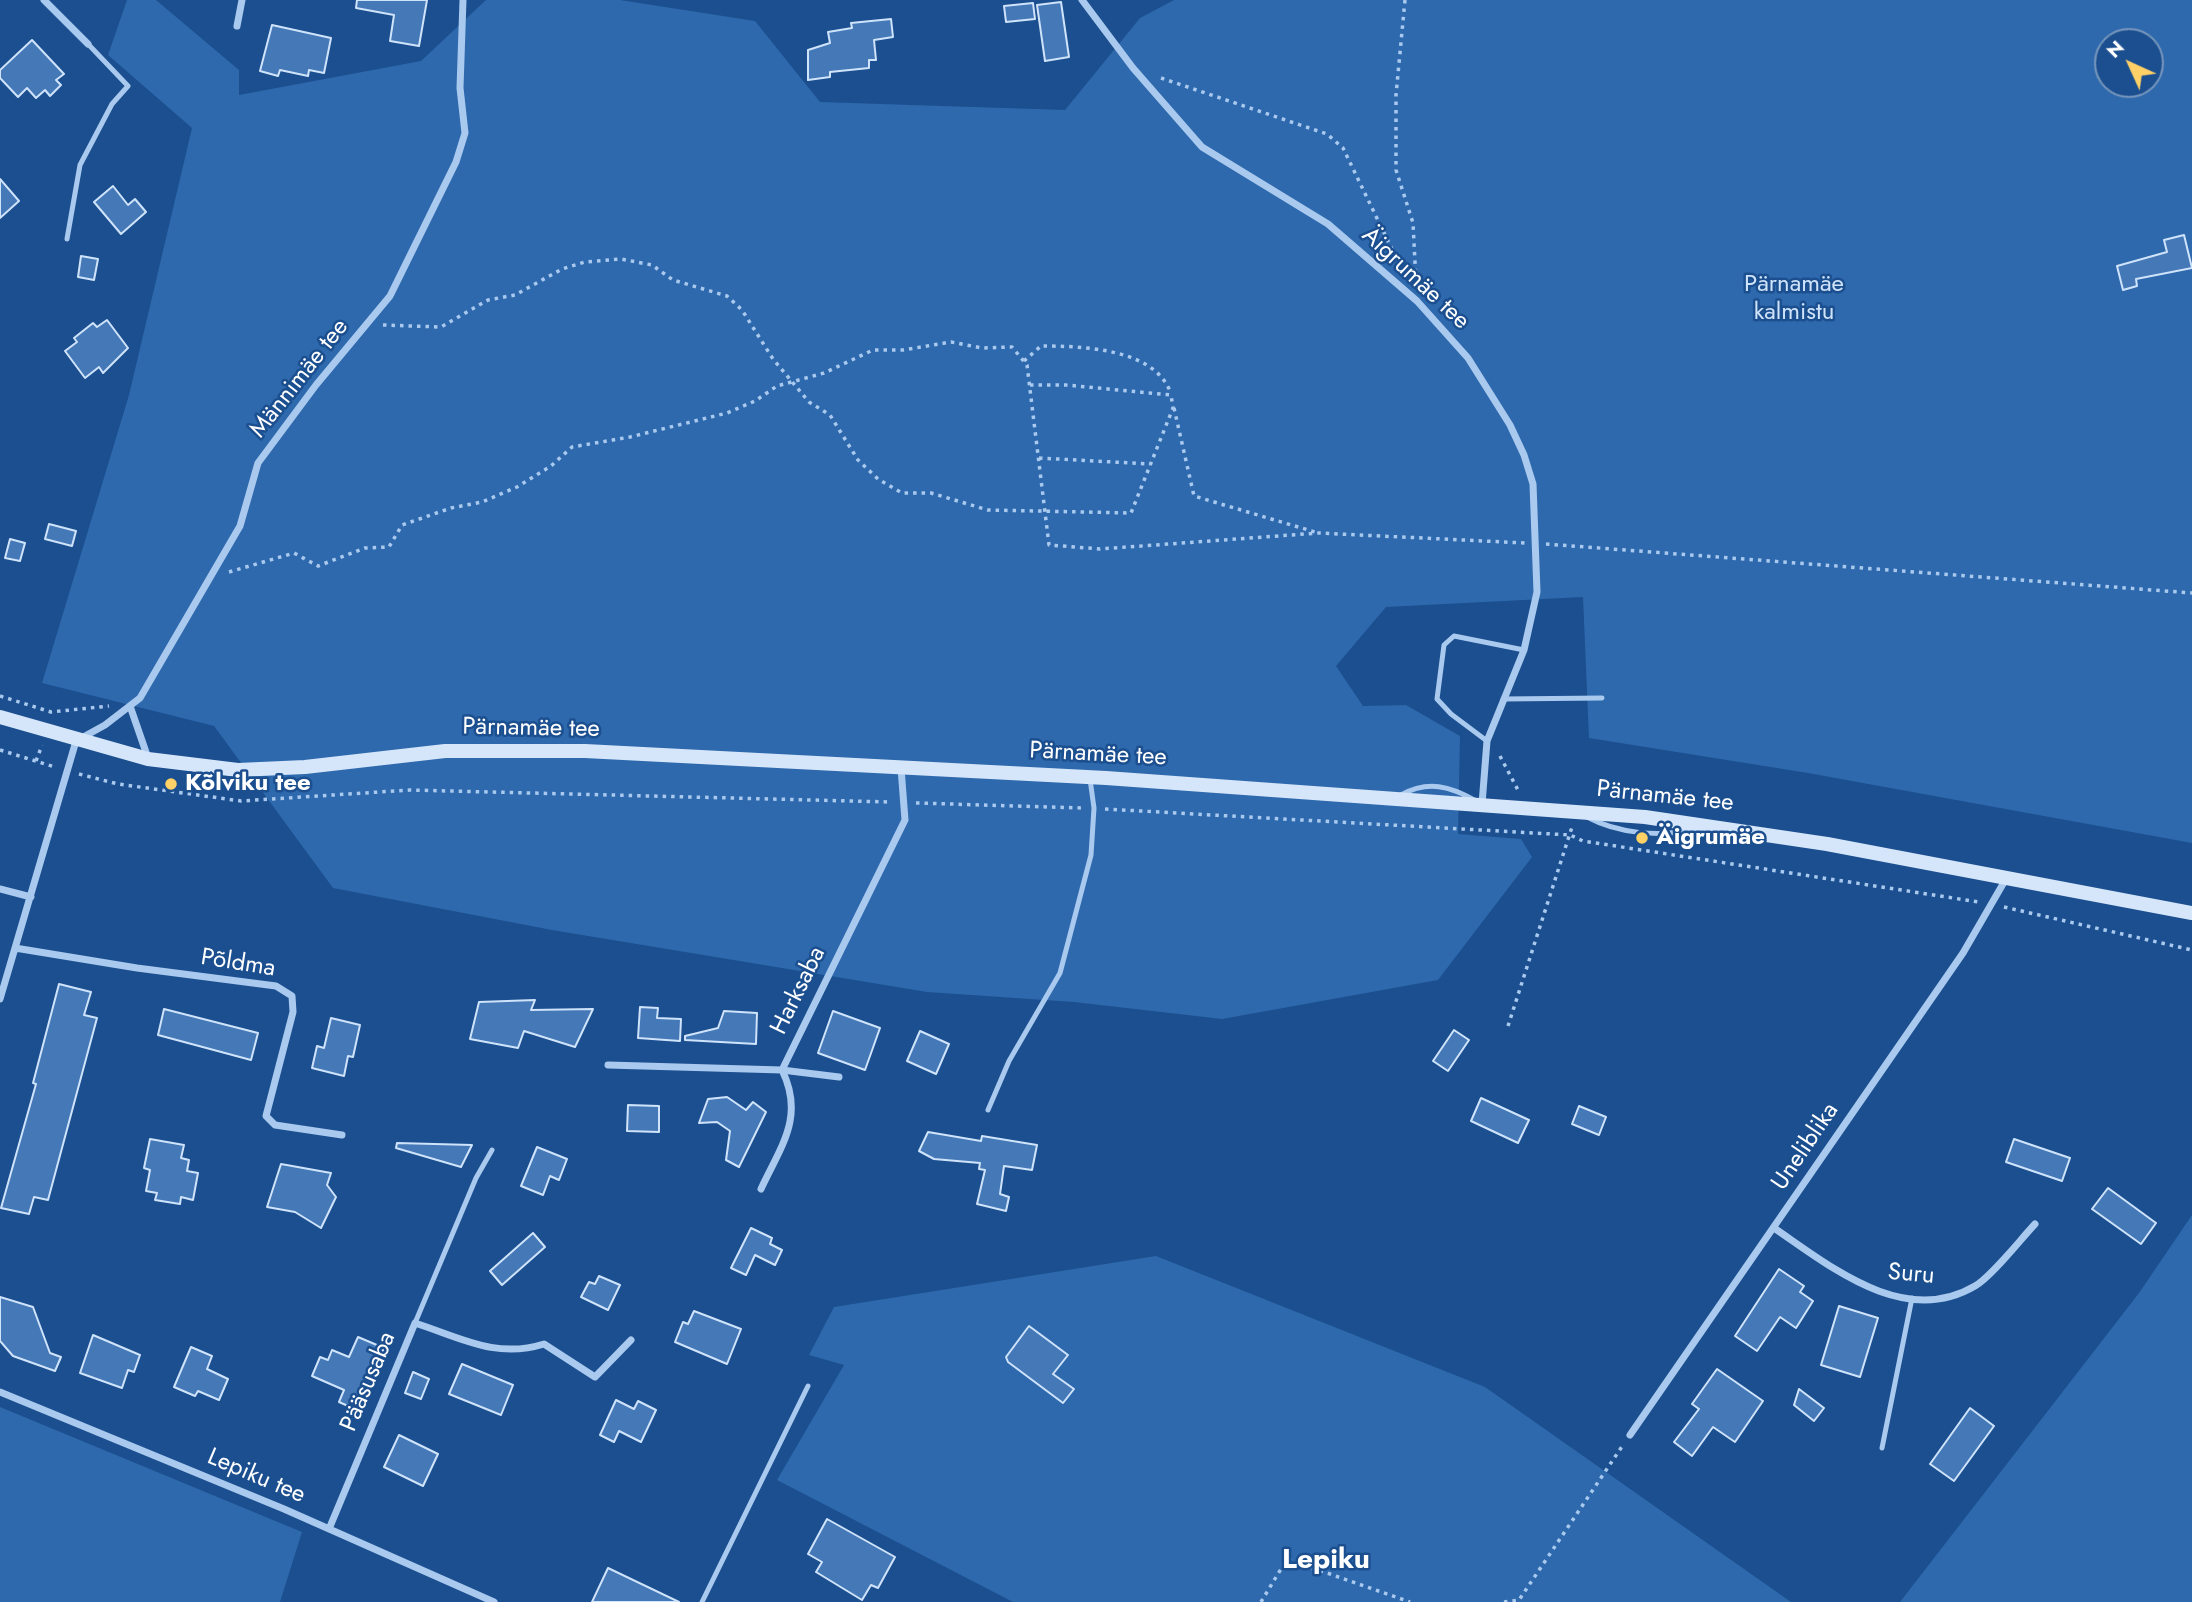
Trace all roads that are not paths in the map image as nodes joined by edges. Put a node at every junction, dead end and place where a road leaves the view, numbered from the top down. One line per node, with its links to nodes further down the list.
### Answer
1 (44, 0): 6 (street)
2 (242, 0): 5 (street)
3 (463, 0): 11 (street, Männimäe tee)
4 (1082, 0): 8 (street, Äigrumäe tee)
5 (237, 26)
6 (89, 44): 7 (lane)
7 (67, 239)
8 (1524, 650): 10 (street, Äigrumäe tee); 13 (lane)
9 (1602, 698): 10 (lane)
10 (1503, 699): 13 (street, Äigrumäe tee)
11 (127, 708): 14 (street, Männimäe tee); 15 (street)
12 (0, 717): 14 (main road, Pärnamäe tee)
13 (1488, 738): 18 (street, Äigrumäe tee)
14 (76, 741): 15 (main road, Pärnamäe tee); 21 (street)
15 (148, 759): 16 (main road, Pärnamäe tee)
16 (901, 767): 17 (main road, Pärnamäe tee); 26 (street, Harksaba)
17 (1090, 777): 18 (main road, Pärnamäe tee); 28 (lane)
18 (1482, 804): 19 (main road, Pärnamäe tee)
19 (2007, 877): 22 (main road, Pärnamäe tee); 33 (street, Uneliblika)
20 (0, 888): 21 (street)
21 (30, 897): 23 (street)
22 (2192, 913)
23 (15, 948): 24 (street); 29 (street, Põldma)
24 (0, 999)
25 (608, 1065): 26 (street, Harksaba)
26 (782, 1070): 27 (street); 31 (street)
27 (839, 1077)
28 (988, 1110)
29 (342, 1135)
30 (492, 1150): 35 (lane)
31 (761, 1189)
32 (2035, 1224): 34 (street, Suru)
33 (1774, 1228): 34 (street, Suru); 39 (street, Uneliblika)
34 (1912, 1298): 40 (lane)
35 (415, 1323): 36 (street, Pääsusaba); 41 (street, Pääsusaba)
36 (631, 1340)
37 (808, 1387): 43 (lane)
38 (0, 1392): 41 (street, Lepiku tee)
39 (1630, 1435)
40 (1882, 1448)
41 (329, 1529): 42 (street, Lepiku tee)
42 (494, 1602)
43 (702, 1602)

